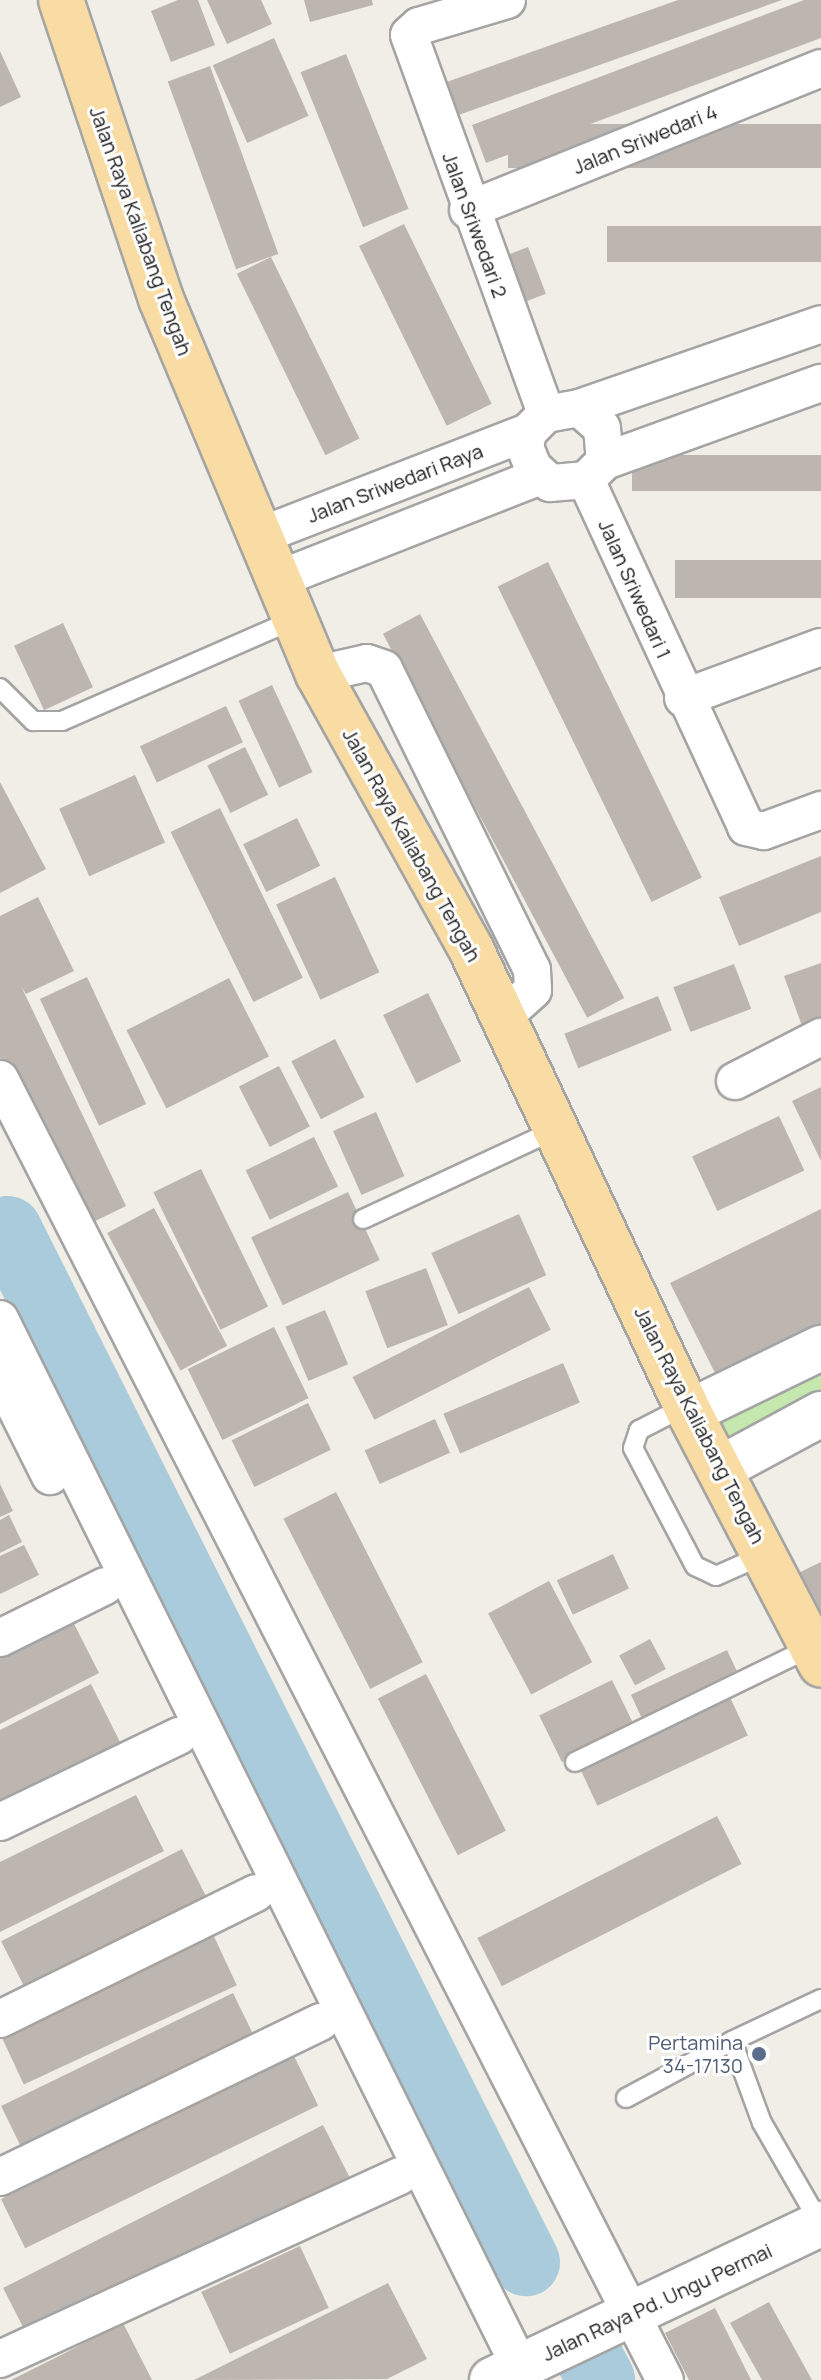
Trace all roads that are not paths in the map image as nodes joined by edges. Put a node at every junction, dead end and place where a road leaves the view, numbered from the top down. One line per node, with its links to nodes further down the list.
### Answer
1 (61, 0): 10 (main road, Jalan Raya Kaliabang Tengah)
2 (507, 0): 4 (street, Jalan Sriwedari 2)
3 (821, 68): 4 (street, Jalan Sriwedari 4)
4 (468, 210): 7 (street, Jalan Sriwedari 2)
5 (821, 324): 7 (street, Jalan Sriwedari Raya)
6 (821, 383): 8 (street)
7 (551, 418): 8 (street); 9 (street); 10 (street, Jalan Sriwedari Raya)
8 (596, 470): 9 (street); 16 (street, Jalan Sriwedari 1)
9 (540, 476): 11 (street)
10 (262, 535): 11 (main road, Jalan Raya Kaliabang Tengah)
11 (279, 579): 12 (main road, Jalan Raya Kaliabang Tengah)
12 (295, 619): 14 (main road, Jalan Raya Kaliabang Tengah); 15 (lane)
13 (821, 647): 16 (street)
14 (318, 674): 18 (main road, Jalan Raya Kaliabang Tengah); 18 (street)
15 (0, 688)
16 (683, 698): 17 (street, Jalan Sriwedari 1)
17 (821, 810)
18 (503, 1017): 22 (main road, Jalan Raya Kaliabang Tengah)
19 (821, 1037): 21 (street)
20 (0, 1079): 46 (street)
21 (735, 1081)
22 (557, 1129): 23 (lane); 27 (main road, Jalan Raya Kaliabang Tengah)
23 (363, 1219)
24 (0, 1319): 48 (street)
25 (821, 1348): 27 (street)
26 (0, 1376): 31 (street)
27 (688, 1409): 29 (main road, Jalan Raya Kaliabang Tengah); 30 (lane)
28 (821, 1414): 29 (street)
29 (721, 1468): 30 (main road, Jalan Raya Kaliabang Tengah)
30 (765, 1554): 33 (main road, Jalan Raya Kaliabang Tengah)
31 (105, 1586): 32 (street); 34 (street)
32 (0, 1638)
33 (817, 1656): 35 (lane)
34 (179, 1736): 36 (street); 37 (street)
35 (575, 1762)
36 (0, 1822)
37 (256, 1893): 39 (street); 40 (street)
38 (821, 1999): 41 (lane)
39 (0, 2019)
40 (321, 2022): 43 (street); 44 (street)
41 (732, 2041): 42 (lane); 45 (lane)
42 (626, 2098)
43 (400, 2176): 47 (street); 48 (street)
44 (0, 2177)
45 (821, 2225): 46 (street, Jalan Raya Pd. Ungu Permai)
46 (622, 2317): 48 (street, Jalan Raya Pd. Ungu Permai); 49 (street)
47 (0, 2359)
48 (508, 2373)
49 (665, 2380)

